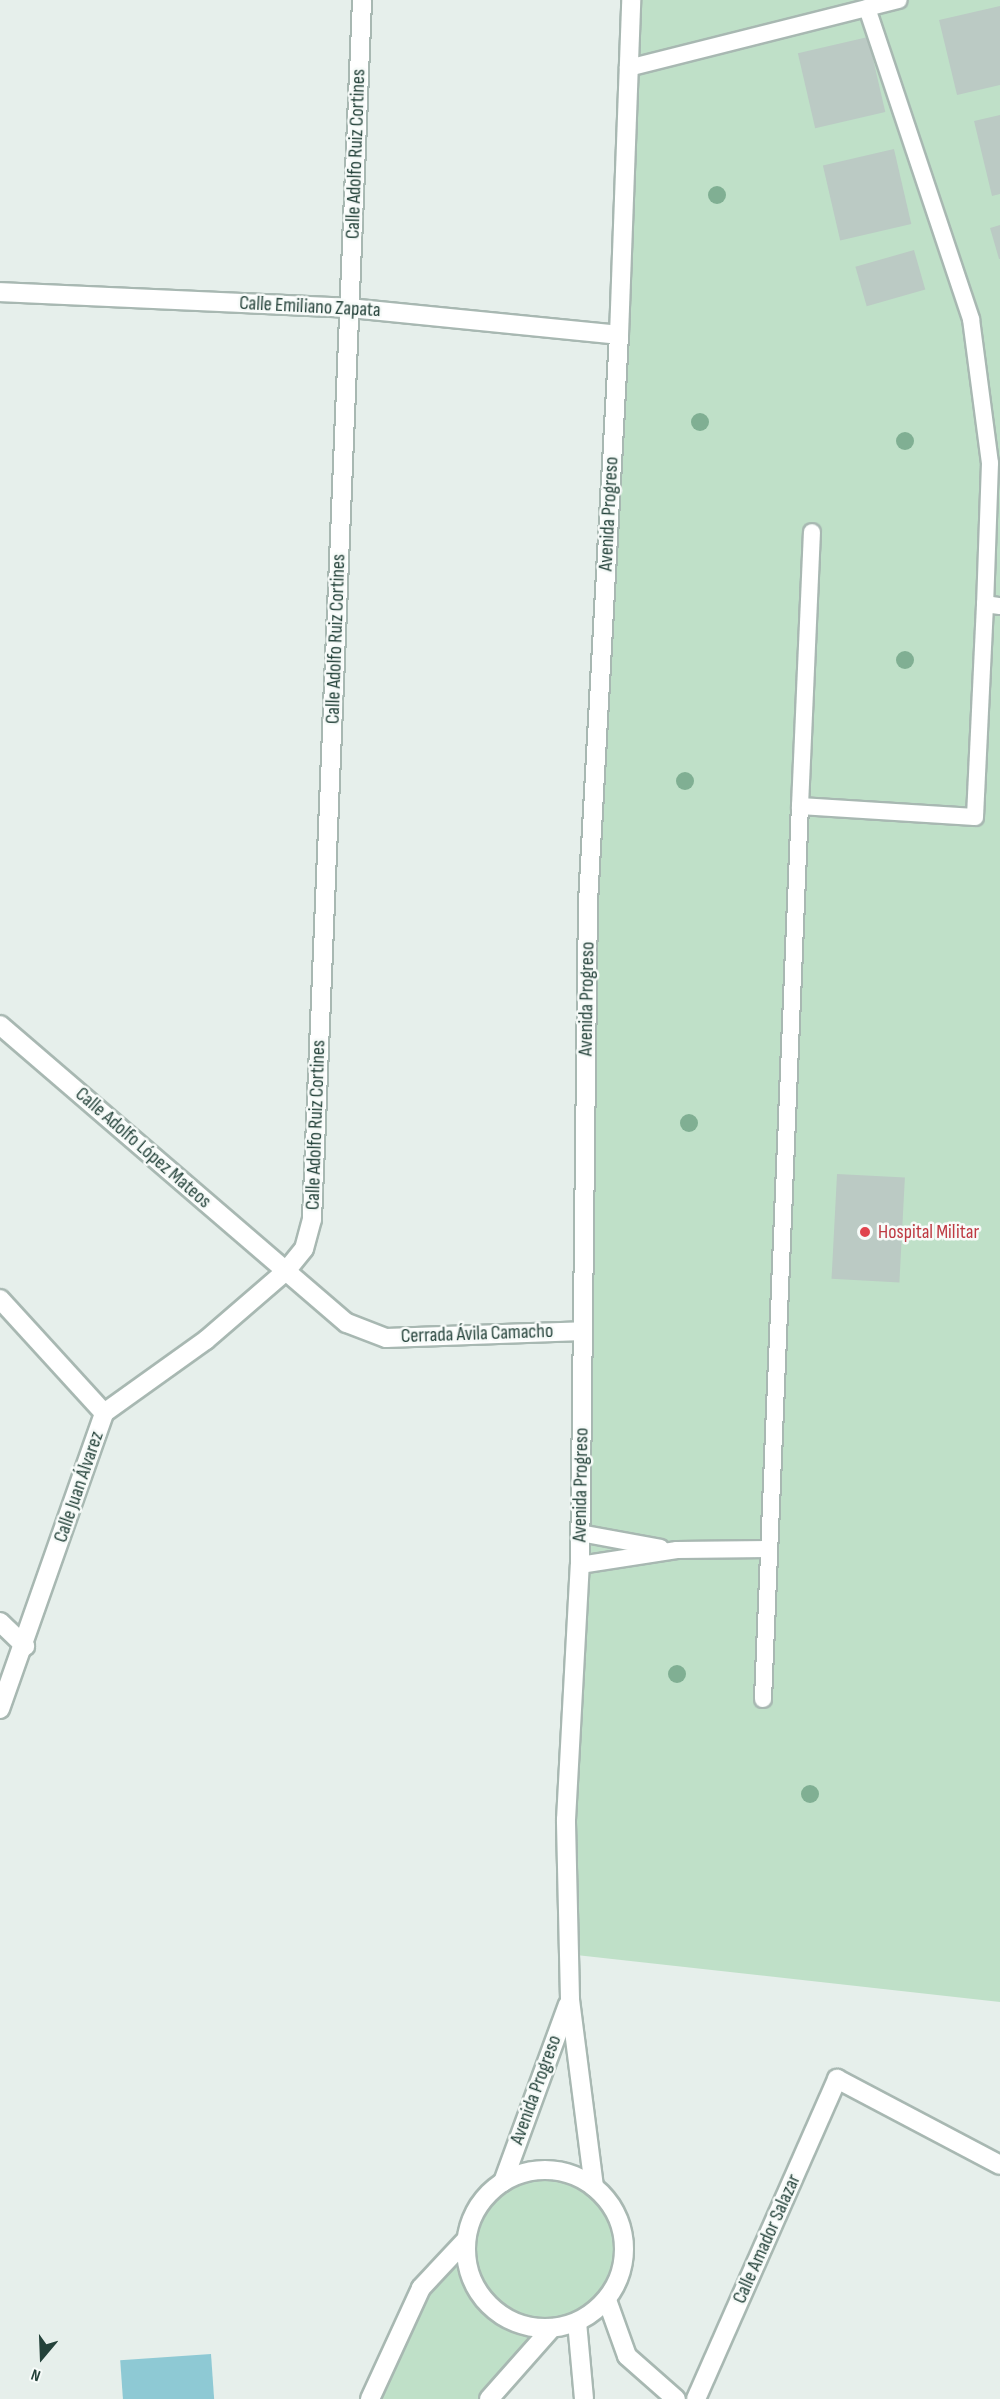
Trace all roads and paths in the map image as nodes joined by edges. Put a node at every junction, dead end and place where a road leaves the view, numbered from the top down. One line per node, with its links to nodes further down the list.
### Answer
1 (362, 0): 7 (street, Calle Adolfo Ruiz Cortines)
2 (631, 0): 5 (street, Avenida Progreso)
3 (899, 0): 4 (lane)
4 (867, 8): 5 (lane); 10 (lane)
5 (628, 68): 8 (street, Avenida Progreso)
6 (0, 292): 7 (street, Calle Emiliano Zapata)
7 (350, 308): 8 (street, Calle Emiliano Zapata); 13 (street, Calle Adolfo Ruiz Cortines)
8 (619, 335): 15 (street, Avenida Progreso)
9 (812, 532): 11 (lane)
10 (993, 605): 11 (lane)
11 (800, 806): 18 (lane)
12 (0, 1025): 13 (street, Calle Adolfo López Mateos)
13 (286, 1271): 15 (street, Cerrada Ávila Camacho); 16 (street, Calle Juan Álvarez)
14 (0, 1299): 16 (street)
15 (583, 1331): 17 (street, Avenida Progreso)
16 (104, 1413): 22 (street, Calle Juan Álvarez)
17 (580, 1533): 19 (lane); 20 (street, Avenida Progreso)
18 (769, 1550): 19 (lane); 23 (lane)
19 (677, 1551): 20 (lane)
20 (580, 1565): 25 (street, Avenida Progreso)
21 (0, 1622): 22 (street)
22 (25, 1646): 24 (street, Calle Juan Álvarez)
23 (763, 1700)
24 (0, 1709)
25 (570, 1999): 27 (street, Avenida Progreso); 28 (street, Avenida Progreso)
26 (1000, 2165): 37 (street, Calle Amador Salazar)
27 (503, 2182): 28 (street); 29 (street)
28 (594, 2187): 30 (street)
29 (465, 2241): 32 (street); 33 (street)
30 (607, 2300): 31 (street); 36 (street)
31 (577, 2322): 32 (street); 35 (street)
32 (550, 2329): 34 (street)
33 (370, 2399)
34 (489, 2399)
35 (584, 2399)
36 (676, 2399)
37 (696, 2399)

